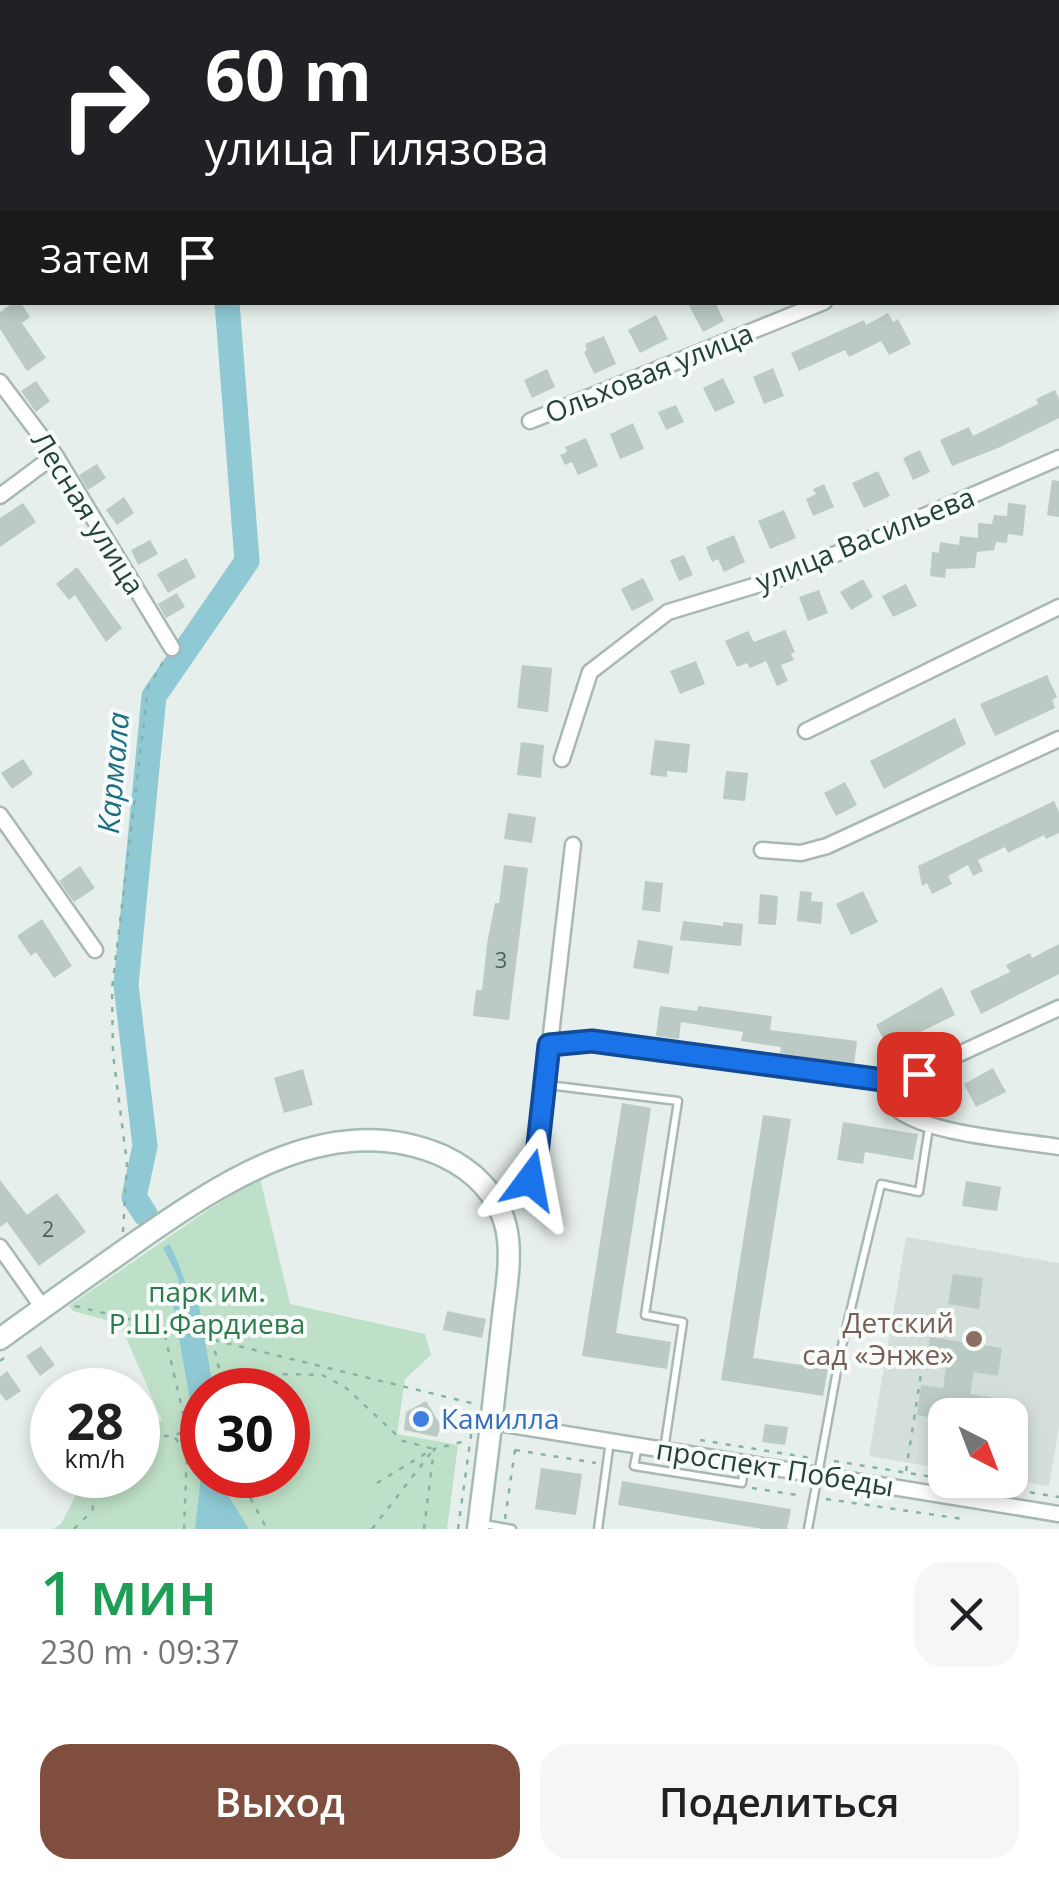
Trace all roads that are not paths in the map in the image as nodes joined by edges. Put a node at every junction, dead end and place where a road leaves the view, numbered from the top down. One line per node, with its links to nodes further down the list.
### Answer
1 (817, 305): 3 (street, Ольховая улица)
2 (0, 382): 4 (street, Лесная улица)
3 (530, 421)
4 (55, 456): 6 (street); 8 (street, Лесная улица)
5 (1059, 458): 11 (street, улица Васильева)
6 (0, 496)
7 (1059, 607): 9 (street)
8 (172, 648)
9 (806, 731)
10 (1059, 739): 14 (street)
11 (562, 759)
12 (0, 815): 15 (street)
13 (573, 844): 17 (street)
14 (762, 850)
15 (94, 950)
16 (1059, 1008): 18 (street)
17 (549, 1045): 18 (street); 19 (street)
18 (898, 1082): 20 (street)
19 (547, 1085): 22 (street); 28 (lane)
20 (929, 1126): 21 (street); 31 (lane)
21 (1059, 1147)
22 (496, 1200): 24 (street); 26 (street)
23 (0, 1247): 24 (street)
24 (42, 1308): 25 (street)
25 (0, 1339)
26 (486, 1417): 27 (street, проспект Победы); 33 (street)
27 (610, 1442): 29 (street, проспект Победы); 35 (lane)
28 (665, 1442): 29 (street, проспект Победы); 30 (street, проспект Победы)
29 (638, 1446): 30 (lane)
30 (746, 1463): 31 (street, проспект Победы)
31 (818, 1467): 32 (street, проспект Победы); 36 (lane)
32 (1059, 1514)
33 (471, 1527): 34 (lane)
34 (508, 1528)
35 (598, 1529)
36 (808, 1529)

